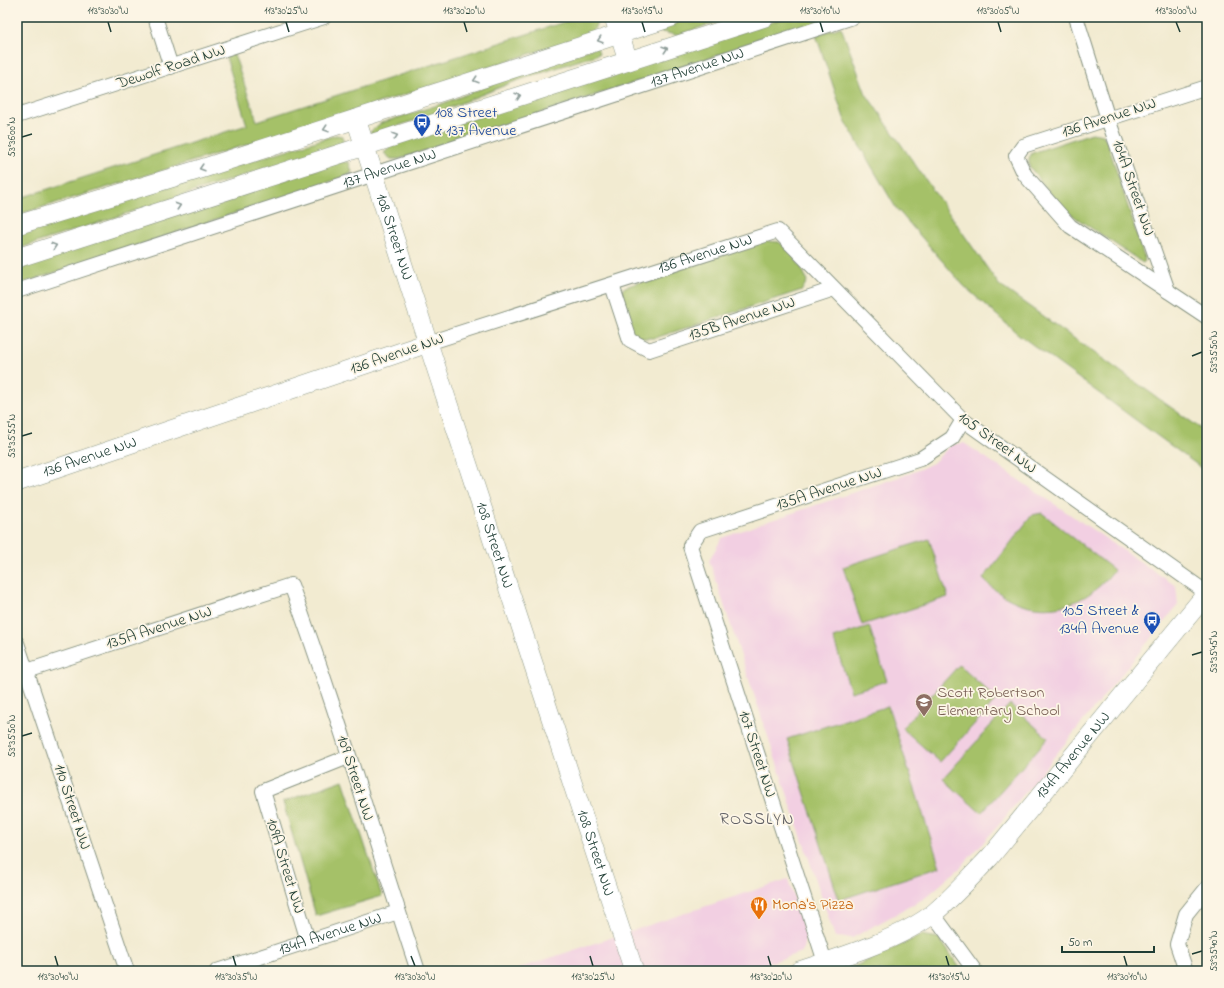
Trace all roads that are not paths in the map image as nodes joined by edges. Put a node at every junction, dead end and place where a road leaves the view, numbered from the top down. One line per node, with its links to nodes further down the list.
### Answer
1 (155, 17): 9 (street)
2 (324, 17): 9 (street, Dewolf Road NW)
3 (672, 17): 7 (street)
4 (765, 17): 8 (street, 137 Avenue NW, one-way to 4)
5 (853, 17): 15 (street, 137 Avenue NW)
6 (1076, 17): 13 (street, 104A Street NW)
7 (626, 24): 8 (street); 12 (street, one-way to 12)
8 (637, 58): 14 (street, 137 Avenue NW, one-way to 8)
9 (171, 67): 11 (street, Dewolf Road NW)
10 (1207, 87): 13 (street, 136 Avenue NW)
11 (17, 116)
12 (356, 119): 14 (street, 108 Street NW); 16 (street, one-way to 16)
13 (1108, 119): 22 (street, 104A Street NW); 22 (street, 136 Avenue NW)
14 (365, 146): 15 (street, 108 Street NW); 18 (street, 137 Avenue NW, one-way to 14)
15 (374, 174): 21 (street, 137 Avenue NW); 24 (street, 108 Street NW)
16 (17, 225)
17 (778, 231): 19 (street, 136 Avenue NW); 20 (street, 105 Street NW)
18 (17, 258)
19 (612, 285): 20 (street, 135B Avenue NW); 24 (street, 136 Avenue NW)
20 (834, 289): 25 (street, 105 Street NW)
21 (17, 291)
22 (1168, 291): 23 (street)
23 (1207, 317)
24 (428, 343): 26 (street, 136 Avenue NW); 41 (street, 108 Street NW)
25 (963, 420): 27 (street, 135A Avenue NW); 29 (street, 105 Street NW)
26 (17, 482)
27 (690, 546): 37 (street, 107 Street NW)
28 (291, 585): 31 (street, 135A Avenue NW); 32 (street, 109 Street NW)
29 (1207, 593): 35 (street, 134A Avenue NW)
30 (17, 643): 31 (street, 110 Street NW)
31 (27, 671): 38 (street, 110 Street NW)
32 (348, 757): 34 (street, 109 Street NW); 36 (street, 109A Street NW)
33 (1207, 888): 44 (street)
34 (398, 912): 36 (street, 134A Avenue NW); 40 (street, 109 Street NW)
35 (933, 914): 37 (street, 134A Avenue NW); 43 (street)
36 (308, 941): 39 (street, 134A Avenue NW)
37 (825, 962): 42 (street, 134A Avenue NW)
38 (127, 971)
39 (217, 971)
40 (418, 971)
41 (634, 971)
42 (799, 971)
43 (975, 971)
44 (1186, 971)

